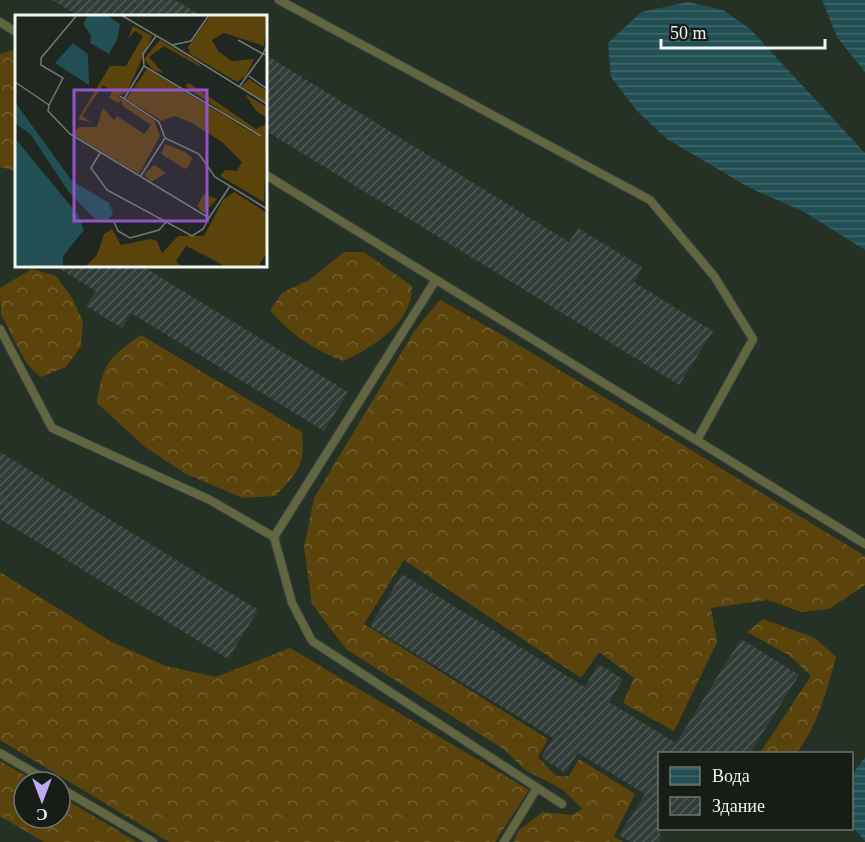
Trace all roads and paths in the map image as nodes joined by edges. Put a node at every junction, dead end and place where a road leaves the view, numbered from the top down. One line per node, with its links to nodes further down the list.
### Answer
1 (279, 0): 7 (lane)
2 (0, 22): 3 (lane)
3 (15, 31)
4 (267, 176): 5 (lane)
5 (435, 281): 7 (lane); 8 (lane)
6 (0, 329): 8 (lane)
7 (697, 440): 9 (lane)
8 (274, 537): 12 (lane)
9 (865, 544)
10 (0, 753): 11 (lane)
11 (29, 770)
12 (537, 788): 14 (lane); 16 (lane)
13 (72, 795): 15 (lane)
14 (562, 804)
15 (153, 842)
16 (504, 842)

